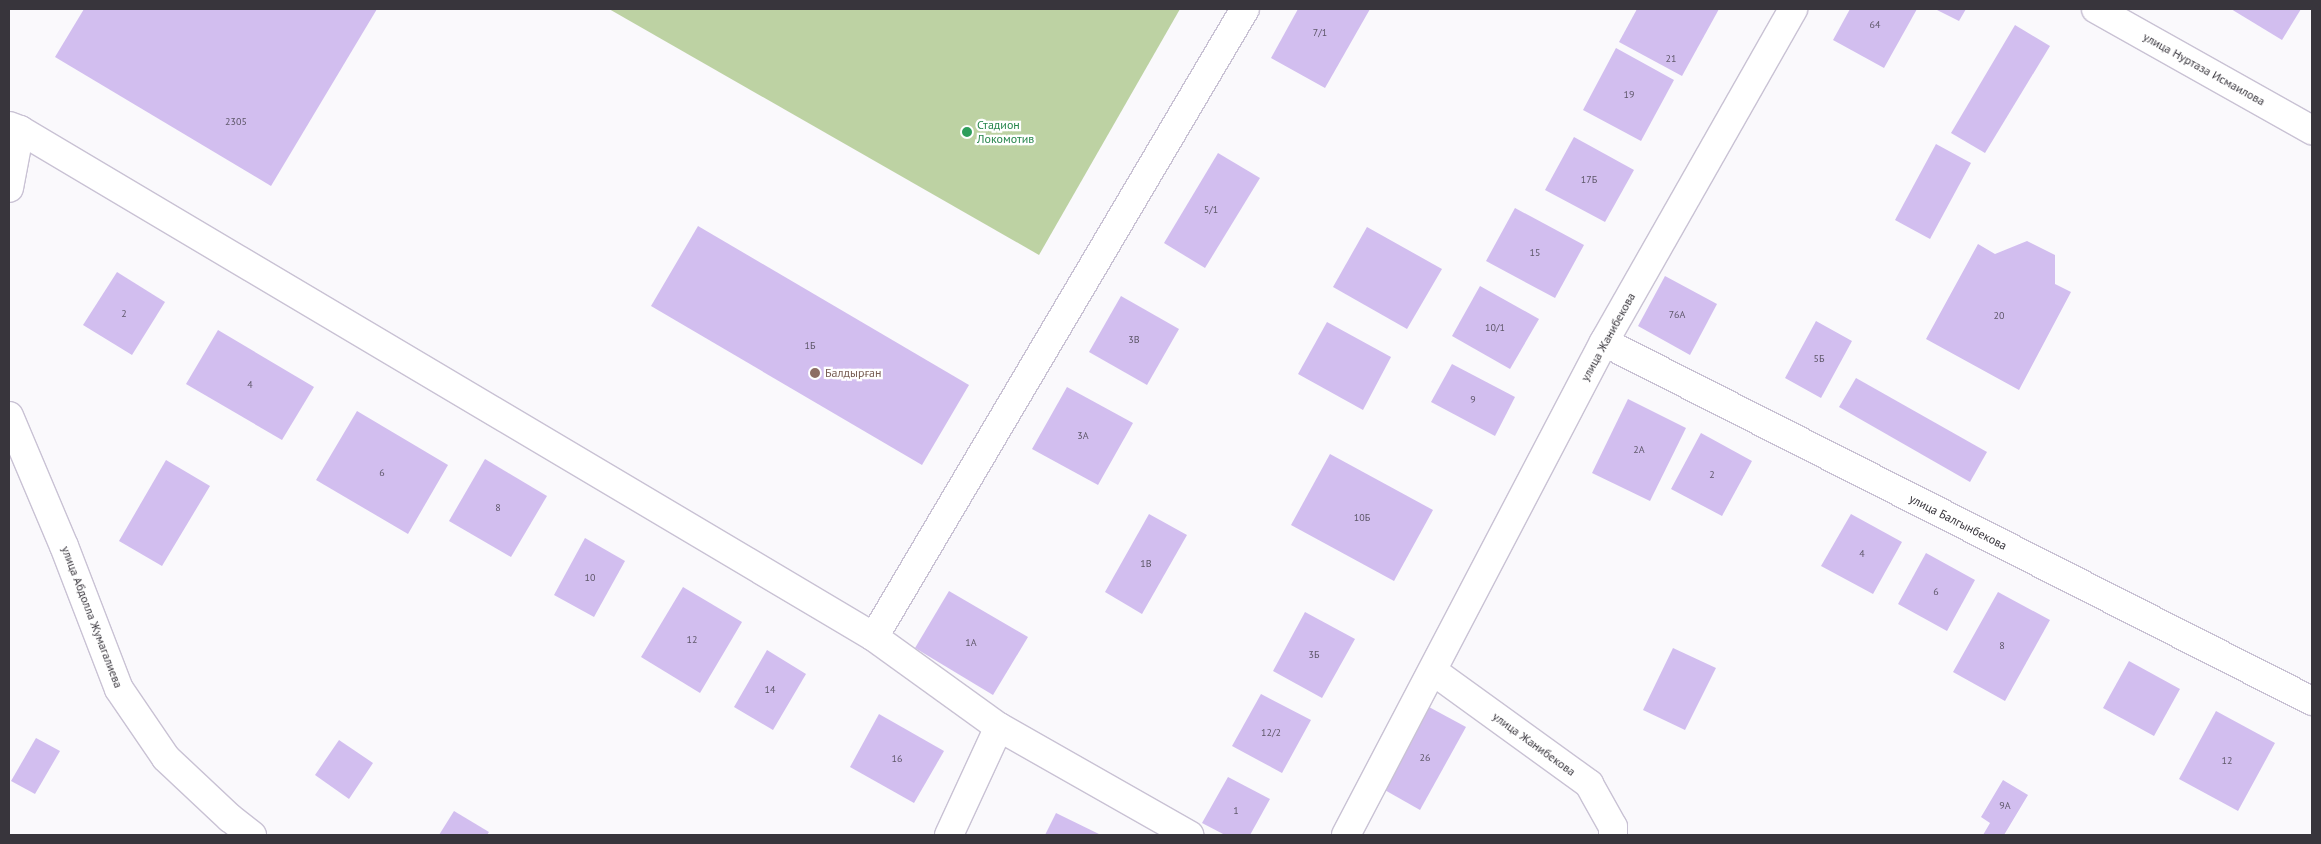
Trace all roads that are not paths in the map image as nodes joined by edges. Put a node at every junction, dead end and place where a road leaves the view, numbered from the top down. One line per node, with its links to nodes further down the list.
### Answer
1 (1245, 9): 9 (street)
2 (1794, 9): 7 (street, улица Жанибекова)
3 (2096, 9): 5 (street, улица Нуртаза Исмаилова)
4 (14, 128): 6 (street); 9 (street)
5 (2312, 130)
6 (9, 188)
7 (1604, 342): 10 (street, улица Жанибекова); 11 (street, улица Балгынбекова)
8 (9, 416): 13 (street, улица Абдолла Жумагалиева)
9 (874, 637): 12 (street)
10 (1433, 671): 16 (street, улица Жанибекова); 17 (street, улица Жанибекова)
11 (2312, 701)
12 (999, 727): 14 (street); 15 (street)
13 (252, 835)
14 (949, 835)
15 (1189, 835)
16 (1346, 835)
17 (1613, 835)

